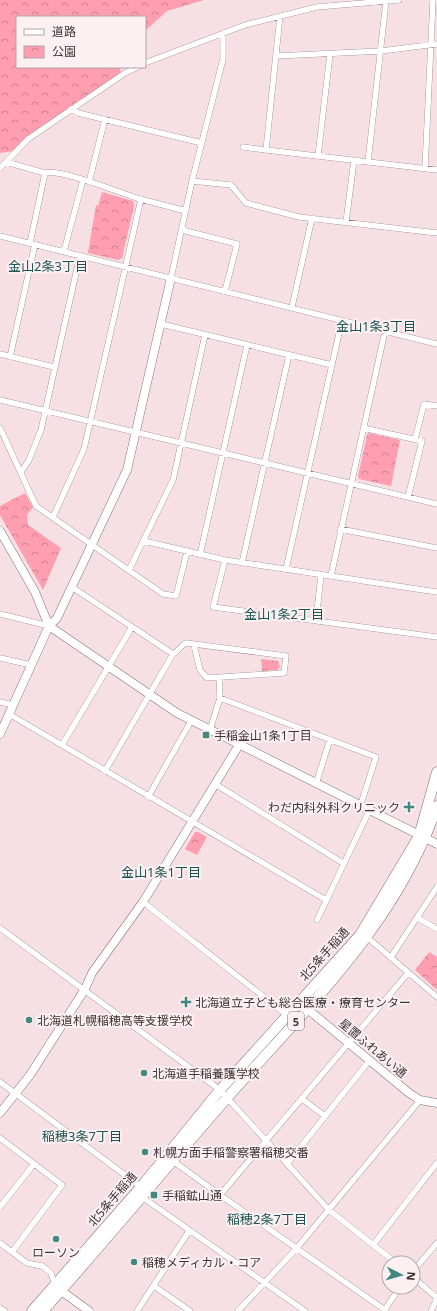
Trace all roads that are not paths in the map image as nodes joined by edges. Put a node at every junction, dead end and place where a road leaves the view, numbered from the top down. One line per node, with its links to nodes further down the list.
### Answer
1 (317, 0): 7 (street)
2 (395, 0): 3 (street); 5 (street)
3 (399, 0)
4 (433, 0): 11 (street)
5 (386, 1): 6 (street); 12 (street)
6 (358, 2): 7 (street)
7 (317, 7): 8 (street)
8 (280, 16): 9 (street); 14 (street)
9 (223, 34): 15 (street); 19 (street)
10 (437, 44): 11 (street)
11 (430, 45): 12 (street); 27 (street)
12 (381, 51): 13 (street); 25 (street)
13 (330, 54): 14 (street); 22 (street)
14 (276, 56): 21 (street)
15 (146, 63)
16 (136, 68): 17 (street)
17 (71, 109): 18 (street); 24 (street)
18 (105, 119): 19 (street); 30 (street)
19 (202, 143): 31 (street)
20 (243, 147): 21 (street)
21 (266, 150): 22 (street)
22 (318, 156): 23 (street)
23 (354, 160): 25 (street); 35 (street)
24 (6, 162): 26 (street); 29 (street)
25 (368, 162): 27 (street)
26 (0, 168)
27 (425, 168): 28 (street)
28 (437, 170)
29 (45, 174): 30 (street); 39 (street)
30 (86, 181): 32 (street); 40 (street)
31 (192, 181): 33 (street); 34 (street)
32 (141, 199): 33 (street); 42 (street)
33 (186, 211): 36 (street)
34 (312, 218): 35 (street); 45 (street)
35 (346, 222): 37 (street)
36 (182, 230): 43 (street); 44 (street)
37 (437, 233)
38 (0, 236): 39 (street)
39 (32, 243): 40 (street); 54 (street)
40 (64, 251): 41 (street)
41 (80, 255): 42 (street); 56 (street)
42 (124, 266): 43 (street); 60 (street)
43 (171, 278): 44 (street); 47 (street)
44 (225, 291): 45 (street)
45 (292, 307): 46 (street)
46 (342, 320): 48 (street); 55 (street)
47 (161, 324): 49 (street); 63 (street)
48 (385, 331): 50 (street); 62 (street)
49 (205, 335): 51 (street); 65 (street)
50 (437, 344)
51 (247, 345): 53 (street); 66 (street)
52 (0, 354): 54 (street)
53 (289, 355): 55 (street); 67 (street)
54 (10, 357): 56 (street)
55 (332, 365): 69 (street)
56 (54, 367): 59 (street)
57 (0, 400): 59 (street)
58 (437, 406): 64 (street)
59 (45, 411): 60 (street); 68 (street)
60 (90, 421): 63 (street); 73 (street)
61 (0, 428): 68 (street)
62 (363, 428): 64 (street); 70 (street)
63 (137, 432): 65 (street); 77 (street)
64 (415, 439): 71 (street)
65 (181, 442): 66 (street); 76 (street)
66 (223, 452): 67 (street); 80 (street)
67 (265, 462): 69 (street); 82 (street)
68 (21, 472): 73 (street)
69 (308, 472): 70 (street); 83 (street)
70 (351, 483): 71 (street); 74 (street)
71 (408, 497): 72 (street)
72 (437, 504)
73 (53, 517): 77 (street)
74 (340, 530): 78 (street); 86 (street)
75 (0, 531): 91 (street)
76 (144, 541): 79 (street); 84 (street)
77 (92, 545): 84 (street); 87 (street)
78 (437, 548)
79 (187, 552): 80 (street); 84 (street)
80 (200, 555): 81 (street)
81 (225, 560): 82 (street); 90 (street)
82 (242, 563): 83 (street)
83 (286, 569): 85 (street)
84 (129, 570)
85 (321, 575): 86 (street); 90 (street)
86 (330, 576): 88 (street)
87 (72, 587): 91 (street); 92 (street)
88 (437, 592)
89 (0, 614): 91 (street)
90 (316, 621): 93 (street)
91 (49, 626): 97 (street); 98 (street)
92 (132, 627): 95 (street); 98 (street)
93 (437, 637)
94 (194, 645): 95 (street); 99 (street); 99 (street)
95 (173, 654): 100 (street)
96 (0, 658): 97 (street)
97 (31, 665): 103 (street)
98 (107, 667): 100 (street); 109 (street)
99 (219, 678): 101 (street)
100 (148, 695): 105 (street); 111 (street)
101 (220, 698): 106 (street); 108 (street)
102 (0, 702): 103 (street)
103 (13, 705): 104 (street)
104 (9, 714): 107 (street); 109 (street)
105 (191, 721): 106 (street); 115 (street)
106 (210, 730): 110 (street)
107 (0, 734)
108 (330, 739): 114 (street); 117 (street)
109 (62, 745): 111 (street)
110 (239, 745): 113 (street); 114 (street)
111 (105, 771): 115 (street)
112 (437, 772): 120 (highway, 北5条手稲通 / 5)
113 (215, 784): 119 (street); 122 (street)
114 (316, 784): 117 (street)
115 (148, 797): 119 (street)
116 (437, 806): 120 (highway, 北5条手稲通 / 5)
117 (360, 807): 118 (street)
118 (369, 811): 120 (street); 122 (street)
119 (192, 823): 124 (street); 125 (street)
120 (423, 837): 121 (street); 130 (highway, 北5条手稲通 / 5); 135 (highway, 北5条手稲通 / 5)
121 (437, 844)
122 (343, 864): 124 (street)
123 (437, 887): 126 (street)
124 (326, 900): 127 (street)
125 (143, 902): 133 (street); 137 (street)
126 (418, 918): 129 (street); 131 (street)
127 (316, 920)
128 (0, 928): 133 (street)
129 (437, 929)
130 (368, 938): 131 (street); 136 (highway, 北5条手稲通 / 5)
131 (391, 957): 132 (street)
132 (408, 973): 134 (street); 138 (street)
133 (85, 988): 141 (street); 142 (street)
134 (437, 997)
135 (299, 1002): 136 (street, 星置ふれあい通); 137 (highway, 北5条手稲通 / 5)
136 (307, 1010): 138 (street, 星置ふれあい通); 142 (highway, 北5条手稲通 / 5)
137 (287, 1015): 142 (highway, 北5条手稲通 / 5)
138 (349, 1044): 139 (street, 星置ふれあい通); 143 (street)
139 (369, 1061): 144 (street, 星置ふれあい通); 147 (street)
140 (0, 1082): 141 (street)
141 (16, 1094): 146 (street); 154 (street)
142 (224, 1094): 149 (street); 150 (highway, 北5条手稲通 / 5); 154 (highway, 北5条手稲通 / 5)
143 (302, 1099): 147 (street); 149 (street)
144 (420, 1100): 145 (street, 星置ふれあい通); 157 (street)
145 (437, 1103)
146 (0, 1113)
147 (325, 1116): 153 (street)
148 (0, 1138): 152 (street)
149 (265, 1141): 153 (street); 155 (street)
150 (173, 1160): 154 (highway, 北5条手稲通 / 5); 155 (street)
151 (437, 1163): 161 (street)
152 (34, 1164): 156 (street); 163 (street)
153 (287, 1164): 157 (street)
154 (141, 1192): 158 (street); 169 (highway, 北5条手稲通 / 5)
155 (220, 1195): 162 (street)
156 (0, 1207)
157 (329, 1210): 161 (street); 162 (street)
158 (189, 1231): 166 (street); 168 (street)
159 (0, 1243): 163 (street)
160 (437, 1243): 165 (street)
161 (373, 1245): 164 (street)
162 (296, 1249): 166 (street); 181 (street)
163 (12, 1252): 169 (street)
164 (386, 1255)
165 (421, 1262)
166 (264, 1283): 179 (street); 180 (street)
167 (421, 1284): 171 (street)
168 (154, 1286): 177 (street); 178 (street)
169 (57, 1287): 174 (highway, 北5条手稲通 / 5); 175 (highway, 北5条手稲通 / 5); 176 (street)
170 (395, 1295): 181 (street)
171 (437, 1298): 182 (street)
172 (0, 1308): 173 (street)
173 (5, 1311)
174 (32, 1311)
175 (43, 1311)
176 (88, 1311)
177 (137, 1311)
178 (190, 1311)
179 (238, 1311)
180 (305, 1311)
181 (384, 1311)
182 (431, 1311)

